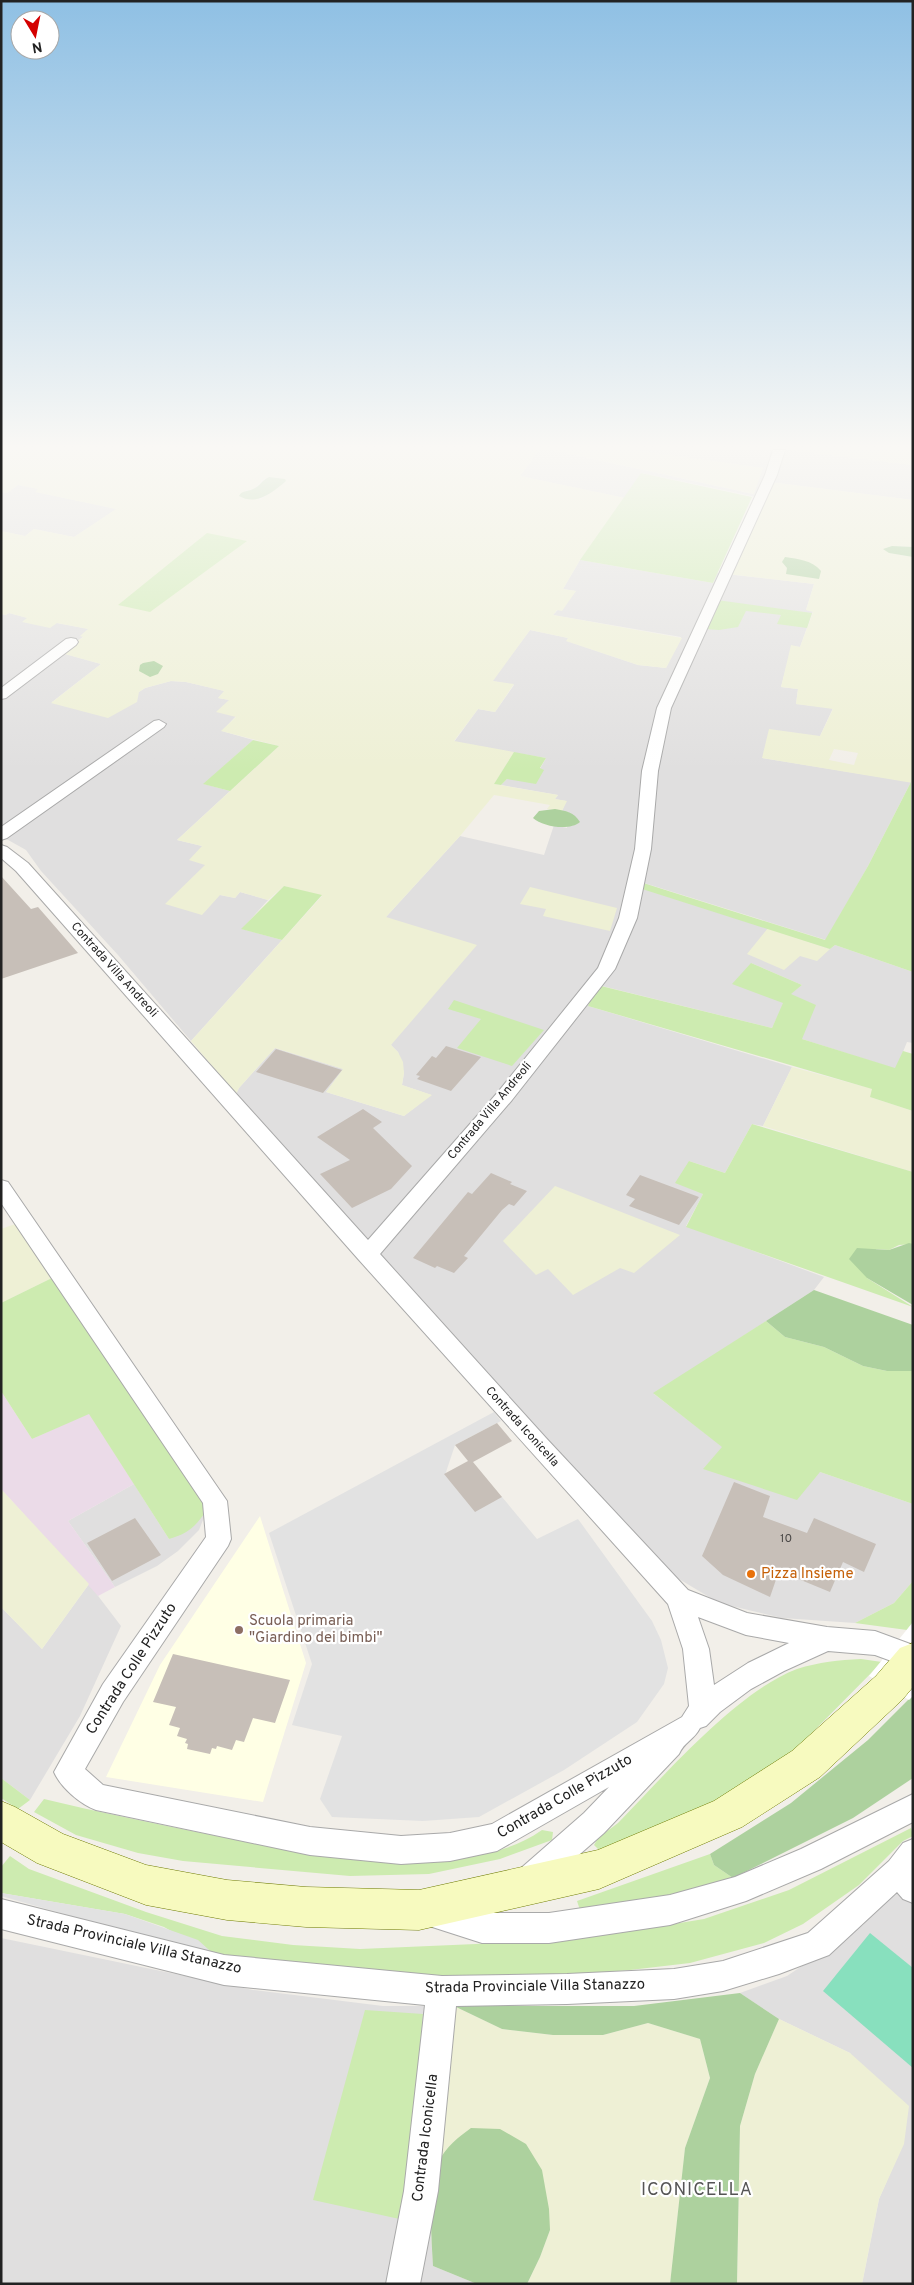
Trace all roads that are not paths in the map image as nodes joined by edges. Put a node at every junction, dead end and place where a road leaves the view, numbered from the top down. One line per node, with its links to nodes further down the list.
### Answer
1 (732, 557): 8 (street, Contrada Villa Andreoli)
2 (71, 642): 3 (street)
3 (1, 694)
4 (159, 724): 5 (street)
5 (1, 835)
6 (1, 850): 8 (street, Contrada Villa Andreoli)
7 (1, 1187): 12 (street, Contrada Colle Pizzuto)
8 (367, 1254): 9 (street, Contrada Iconicella)
9 (679, 1598): 10 (street, Contrada Iconicella); 12 (street, Contrada Iconicella)
10 (827, 1639): 11 (street, Contrada Iconicella); 12 (street)
11 (913, 1658): 16 (main road)
12 (694, 1719): 16 (street)
13 (913, 1807): 17 (street)
14 (1, 1820): 17 (main road)
15 (908, 1871): 19 (street, Strada Provinciale Villa Stanazzo)
16 (518, 1889): 17 (main road)
17 (419, 1910)
18 (1, 1914): 19 (street, Strada Provinciale Villa Stanazzo)
19 (442, 1991): 20 (street, Contrada Iconicella)
20 (403, 2284)

